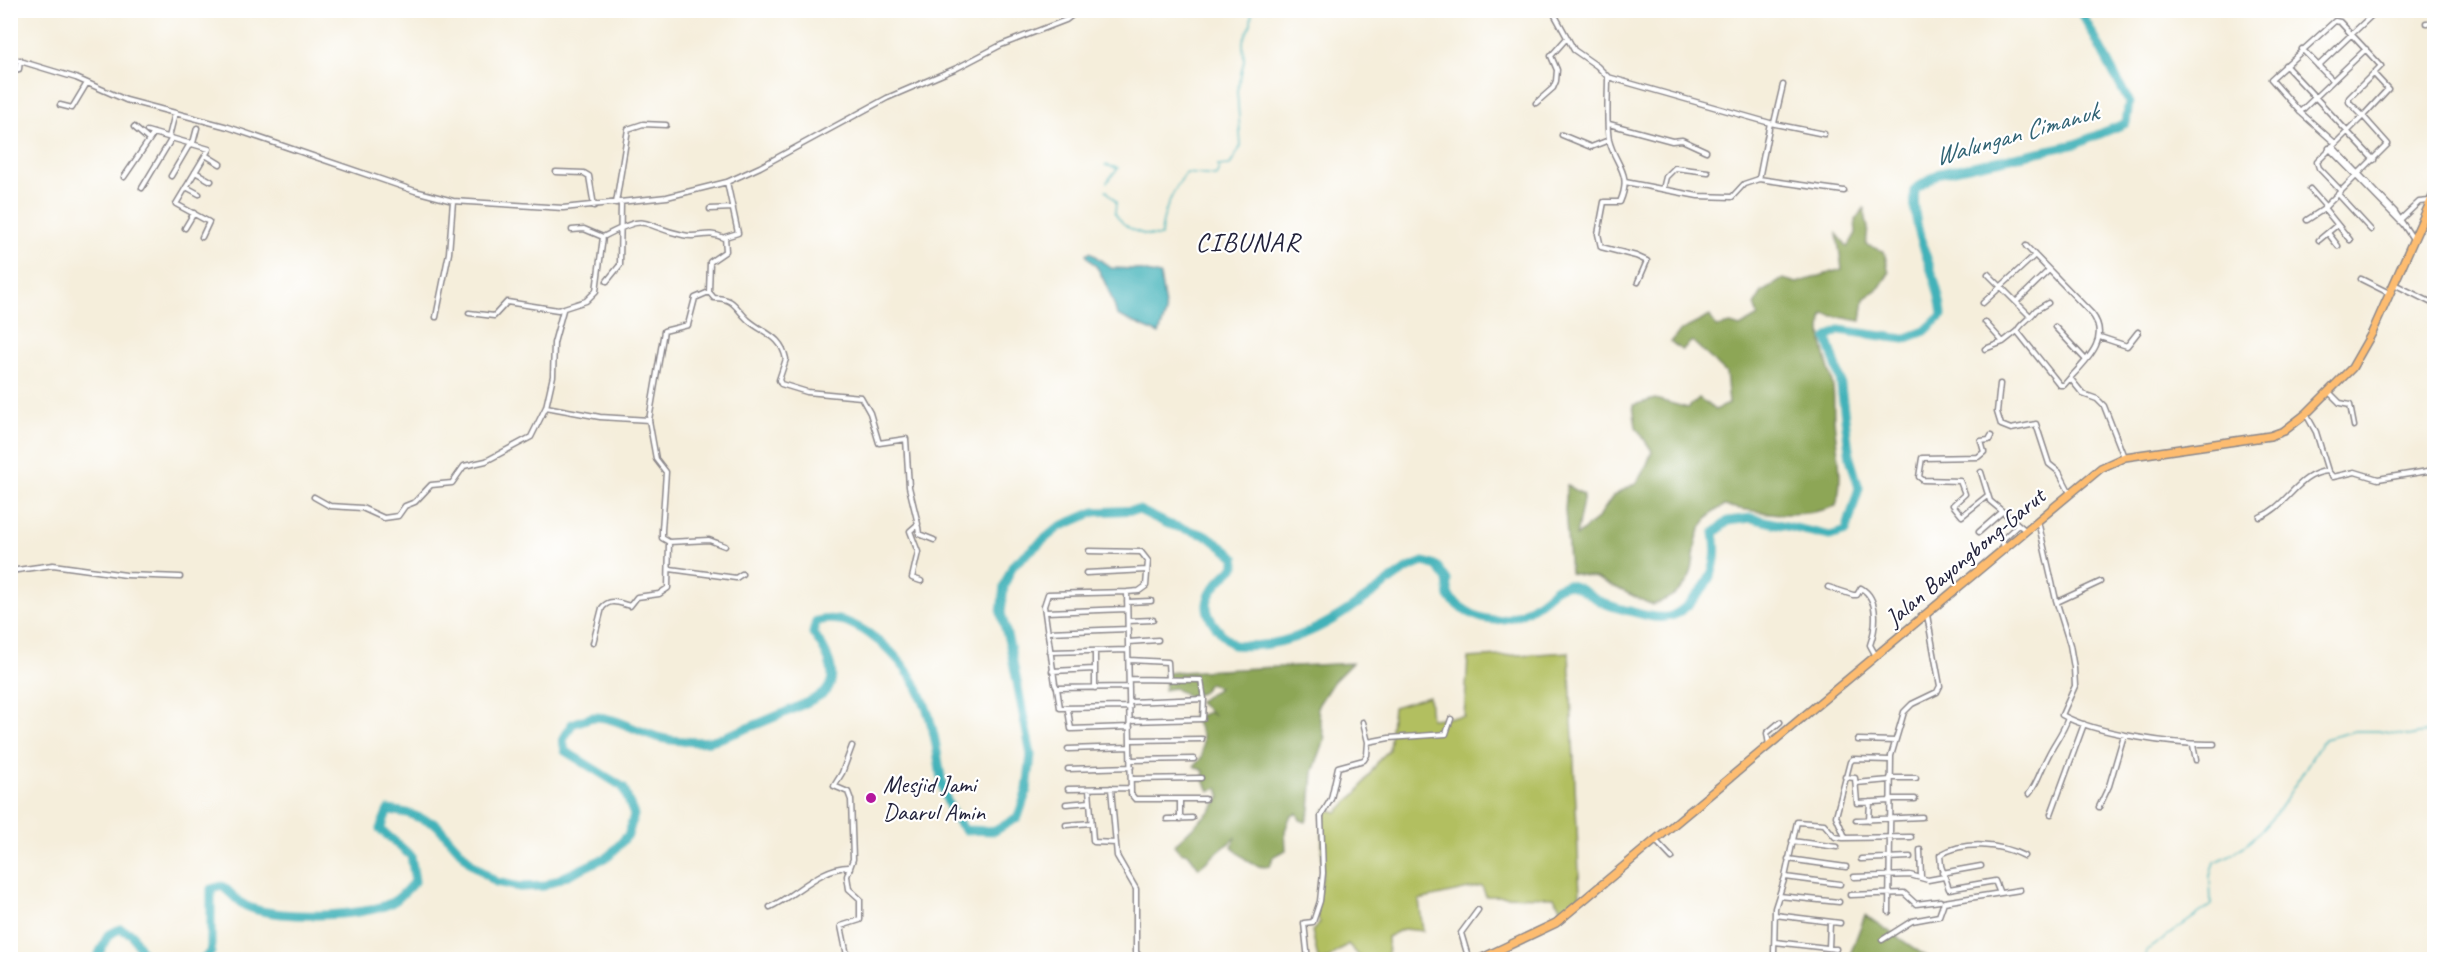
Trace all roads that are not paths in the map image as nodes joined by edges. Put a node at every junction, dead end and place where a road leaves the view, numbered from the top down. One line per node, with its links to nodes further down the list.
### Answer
1 (1078, 10): 53 (street)
2 (1552, 10): 7 (street)
3 (2366, 10): 6 (street)
4 (2434, 22): 5 (street)
5 (2426, 23)
6 (2352, 34): 8 (street); 9 (street); 13 (street)
7 (1566, 39): 16 (street); 21 (street)
8 (2366, 49): 15 (street); 17 (street)
9 (2302, 50): 12 (street); 13 (street)
10 (10, 58): 11 (street)
11 (20, 60): 14 (street); 18 (street)
12 (2285, 65): 20 (street); 23 (street)
13 (2318, 66): 17 (street)
14 (10, 71)
15 (2374, 74): 25 (street); 25 (street)
16 (1608, 77): 26 (street); 27 (street)
17 (2332, 80): 20 (street)
18 (87, 83): 22 (street); 24 (street)
19 (1783, 85): 27 (street)
20 (2314, 97): 23 (street); 32 (street)
21 (1536, 103)
22 (60, 105)
23 (2300, 112): 40 (street)
24 (175, 113): 36 (street); 63 (street)
25 (2363, 116): 32 (street); 43 (street)
26 (1610, 123): 38 (street); 41 (street)
27 (1772, 123): 34 (street); 51 (street)
28 (666, 125): 66 (street)
29 (134, 127): 37 (street)
30 (197, 128): 39 (street)
31 (147, 131): 33 (street)
32 (2347, 131): 40 (street); 43 (street)
33 (154, 133): 36 (street); 37 (street)
34 (1824, 134)
35 (1562, 135): 38 (street)
36 (171, 137): 39 (street); 55 (street)
37 (149, 140): 50 (street)
38 (1609, 140): 54 (street)
39 (192, 143): 42 (street); 48 (street)
40 (2332, 146): 49 (street); 60 (street)
41 (1706, 151)
42 (207, 156): 44 (street); 45 (street)
43 (2374, 160): 49 (street)
44 (220, 165)
45 (195, 172): 52 (street); 56 (street)
46 (556, 172): 67 (street)
47 (1708, 172): 57 (street)
48 (171, 176)
49 (2358, 176): 60 (street); 73 (street)
50 (124, 177)
51 (1759, 179): 57 (street); 59 (street)
52 (211, 181)
53 (727, 182): 65 (street); 69 (street)
54 (1625, 182): 57 (street); 93 (street)
55 (142, 188)
56 (186, 188): 61 (street); 71 (street)
57 (1663, 189)
58 (2310, 189): 68 (street)
59 (1844, 191)
60 (2340, 192): 68 (street); 78 (street)
61 (199, 194)
62 (2434, 194): 64 (main road, Jalan Bayongbong-Garut)
63 (453, 201): 67 (street); 105 (street)
64 (2429, 201): 73 (street); 83 (main road, Jalan Bayongbong-Garut)
65 (621, 202): 66 (street); 74 (street)
66 (616, 203): 67 (street)
67 (594, 206)
68 (2325, 207): 72 (street); 75 (street)
69 (733, 208): 70 (street); 82 (street)
70 (710, 209)
71 (194, 213): 76 (street); 80 (street)
72 (2307, 220)
73 (2400, 220): 83 (street)
74 (623, 225): 81 (street); 82 (street); 92 (street)
75 (2337, 225): 79 (street); 85 (street)
76 (185, 228)
77 (572, 230): 81 (street)
78 (2371, 230)
79 (2328, 233): 84 (street); 87 (street)
80 (202, 237)
81 (603, 237): 102 (street)
82 (724, 238): 96 (street)
83 (2413, 239): 94 (main road, Jalan Bayongbong-Garut)
84 (2319, 240)
85 (2350, 240)
86 (2026, 246): 88 (street)
87 (2338, 246)
88 (2035, 254): 89 (street); 95 (street)
89 (2049, 270): 98 (street); 110 (street)
90 (1988, 274): 95 (street)
91 (2361, 279): 97 (street)
92 (608, 281)
93 (1638, 282)
94 (2393, 284): 97 (main road, Jalan Bayongbong-Garut); 101 (street)
95 (2001, 289): 98 (street); 99 (street)
96 (709, 292): 119 (street); 133 (street)
97 (2390, 293): 116 (main road, Jalan Bayongbong-Garut)
98 (2016, 302): 104 (street)
99 (1983, 303)
100 (2048, 303): 108 (street)
101 (2434, 304)
102 (563, 310): 103 (street); 117 (street)
103 (469, 313)
104 (2028, 315)
105 (436, 317)
106 (1985, 322): 111 (street)
107 (2055, 327): 113 (street)
108 (2018, 331): 111 (street); 114 (street)
109 (2138, 332): 110 (street)
110 (2100, 337): 113 (street)
111 (2002, 342): 112 (street)
112 (1985, 349)
113 (2085, 359): 114 (street)
114 (2070, 378): 122 (street)
115 (2000, 384): 126 (street)
116 (2329, 392): 118 (main road, Jalan Bayongbong-Garut); 120 (street)
117 (546, 407): 119 (street); 127 (street)
118 (2306, 414): 122 (main road, Jalan Bayongbong-Garut); 124 (street)
119 (649, 420): 137 (street)
120 (2354, 426)
121 (1991, 436): 128 (street)
122 (2125, 457): 126 (main road, Jalan Bayongbong-Garut)
123 (2434, 470): 124 (street)
124 (2328, 471): 130 (street)
125 (1981, 472): 128 (street)
126 (2070, 493): 131 (main road, Jalan Bayongbong-Garut)
127 (314, 496)
128 (1987, 496): 129 (street)
129 (2002, 512): 132 (street); 135 (street)
130 (2260, 517)
131 (2038, 520): 134 (main road, Jalan Bayongbong-Garut); 153 (street)
132 (2018, 525): 134 (street); 139 (street)
133 (918, 526): 136 (street); 147 (street)
134 (2025, 530): 139 (main road, Jalan Bayongbong-Garut)
135 (1979, 532)
136 (934, 540)
137 (669, 542): 138 (street); 141 (street)
138 (725, 546)
139 (2004, 548): 156 (main road, Jalan Bayongbong-Garut)
140 (1089, 551): 142 (street)
141 (670, 569): 145 (street); 163 (street)
142 (1147, 570): 144 (street); 150 (street)
143 (10, 571): 146 (street)
144 (1086, 573)
145 (742, 574)
146 (180, 577)
147 (921, 581)
148 (2100, 582): 153 (street)
149 (1828, 587): 167 (street)
150 (1127, 592): 152 (street); 155 (street)
151 (1151, 601): 152 (street)
152 (1127, 602): 154 (street)
153 (2057, 602): 179 (street)
154 (1127, 609): 155 (street); 158 (street)
155 (1046, 612): 160 (street)
156 (1927, 615): 167 (main road, Jalan Bayongbong-Garut); 190 (street)
157 (1153, 620): 158 (street)
158 (1128, 621): 159 (street)
159 (1128, 629): 160 (street); 162 (street)
160 (1048, 632): 166 (street)
161 (1158, 640): 162 (street)
162 (1128, 642): 164 (street)
163 (593, 643)
164 (1128, 650): 165 (street); 168 (street)
165 (1095, 651): 166 (street); 169 (street)
166 (1050, 652): 170 (street)
167 (1876, 657): 195 (main road, Jalan Bayongbong-Garut)
168 (1129, 660): 171 (street); 172 (street)
169 (1095, 669): 170 (street); 175 (street)
170 (1052, 671): 174 (street)
171 (1129, 680): 172 (street); 173 (street)
172 (1169, 680): 176 (street)
173 (1129, 687): 175 (street); 177 (street)
174 (1057, 688): 175 (street); 178 (street)
175 (1095, 688)
176 (1204, 699): 177 (street); 181 (street)
177 (1130, 704): 178 (street); 181 (street)
178 (1068, 710): 185 (street)
179 (2068, 718): 184 (street); 214 (street)
180 (1451, 719): 191 (street)
181 (1130, 721): 185 (street)
182 (1363, 722): 191 (street)
183 (1780, 722): 195 (street)
184 (2084, 724): 186 (street); 223 (street)
185 (1130, 727): 188 (street)
186 (2124, 735): 193 (street); 222 (street)
187 (1202, 739): 188 (street)
188 (1130, 740): 196 (street)
189 (1858, 740): 190 (street)
190 (1895, 741): 200 (street)
191 (1368, 742): 275 (street)
192 (2214, 744): 193 (street)
193 (2193, 745): 201 (street)
194 (852, 746): 248 (street)
195 (1769, 746): 236 (main road, Jalan Bayongbong-Garut)
196 (1130, 747): 197 (street); 199 (street)
197 (1068, 749)
198 (1194, 759): 199 (street)
199 (1131, 760): 202 (street)
200 (1890, 760): 204 (street); 207 (street)
201 (2196, 760)
202 (1131, 766): 203 (street); 208 (street)
203 (1068, 769)
204 (1845, 777): 209 (street); 234 (street)
205 (1201, 778): 208 (street)
206 (1916, 778): 207 (street)
207 (1890, 779): 209 (street); 218 (street)
208 (1131, 780): 211 (street)
209 (1856, 783): 220 (street)
210 (1111, 788): 211 (street); 213 (street); 238 (street)
211 (1131, 788): 215 (street)
212 (1068, 789): 213 (street)
213 (1089, 789): 219 (street)
214 (2029, 794)
215 (1180, 799): 216 (street); 227 (street)
216 (1204, 799)
217 (1915, 799): 218 (street)
218 (1890, 800): 220 (street); 230 (street)
219 (1090, 802): 221 (street); 231 (street)
220 (1870, 802): 229 (street)
221 (1066, 804)
222 (2099, 807)
223 (2051, 814)
224 (1922, 817): 230 (street)
225 (1192, 818): 227 (street)
226 (1167, 819): 227 (street)
227 (1180, 819)
228 (1856, 820): 229 (street)
229 (1869, 820): 230 (street)
230 (1890, 820): 235 (street)
231 (1091, 823): 232 (street); 238 (street)
232 (1066, 825)
233 (1911, 837): 235 (street)
234 (1844, 838): 235 (street); 237 (street)
235 (1890, 838): 244 (street)
236 (1656, 841): 243 (street); 277 (main road, Jalan Bayongbong-Garut)
237 (1791, 841): 239 (street); 245 (street)
238 (1116, 843): 274 (street)
239 (1837, 848)
240 (1920, 850): 254 (street)
241 (2024, 856): 251 (street)
242 (1910, 857): 244 (street)
243 (1672, 858)
244 (1890, 858): 246 (street); 250 (street)
245 (1788, 859): 249 (street); 252 (street)
246 (1861, 859)
247 (1981, 866): 251 (street)
248 (851, 867): 263 (street); 273 (street)
249 (1846, 867)
250 (1889, 875): 253 (street); 254 (street); 258 (street)
251 (1943, 875): 254 (street); 257 (street)
252 (1785, 877): 255 (street); 260 (street)
253 (1854, 877)
254 (1921, 877)
255 (1840, 884)
256 (2020, 890): 257 (street)
257 (1999, 891): 269 (street)
258 (1889, 894): 259 (street); 261 (street); 265 (street)
259 (1850, 895)
260 (1779, 896): 262 (street); 266 (street)
261 (1940, 901)
262 (1839, 902)
263 (770, 907)
264 (1478, 909): 276 (street)
265 (1889, 912)
266 (1775, 915): 267 (street); 270 (street)
267 (1830, 921): 268 (street); 271 (street)
268 (1840, 923)
269 (1882, 940)
270 (1775, 942): 271 (street); 278 (street)
271 (1829, 948): 272 (street)
272 (1836, 949)
273 (848, 960)
274 (1143, 960)
275 (1308, 960)
276 (1469, 960)
277 (1478, 960)
278 (1778, 960)

